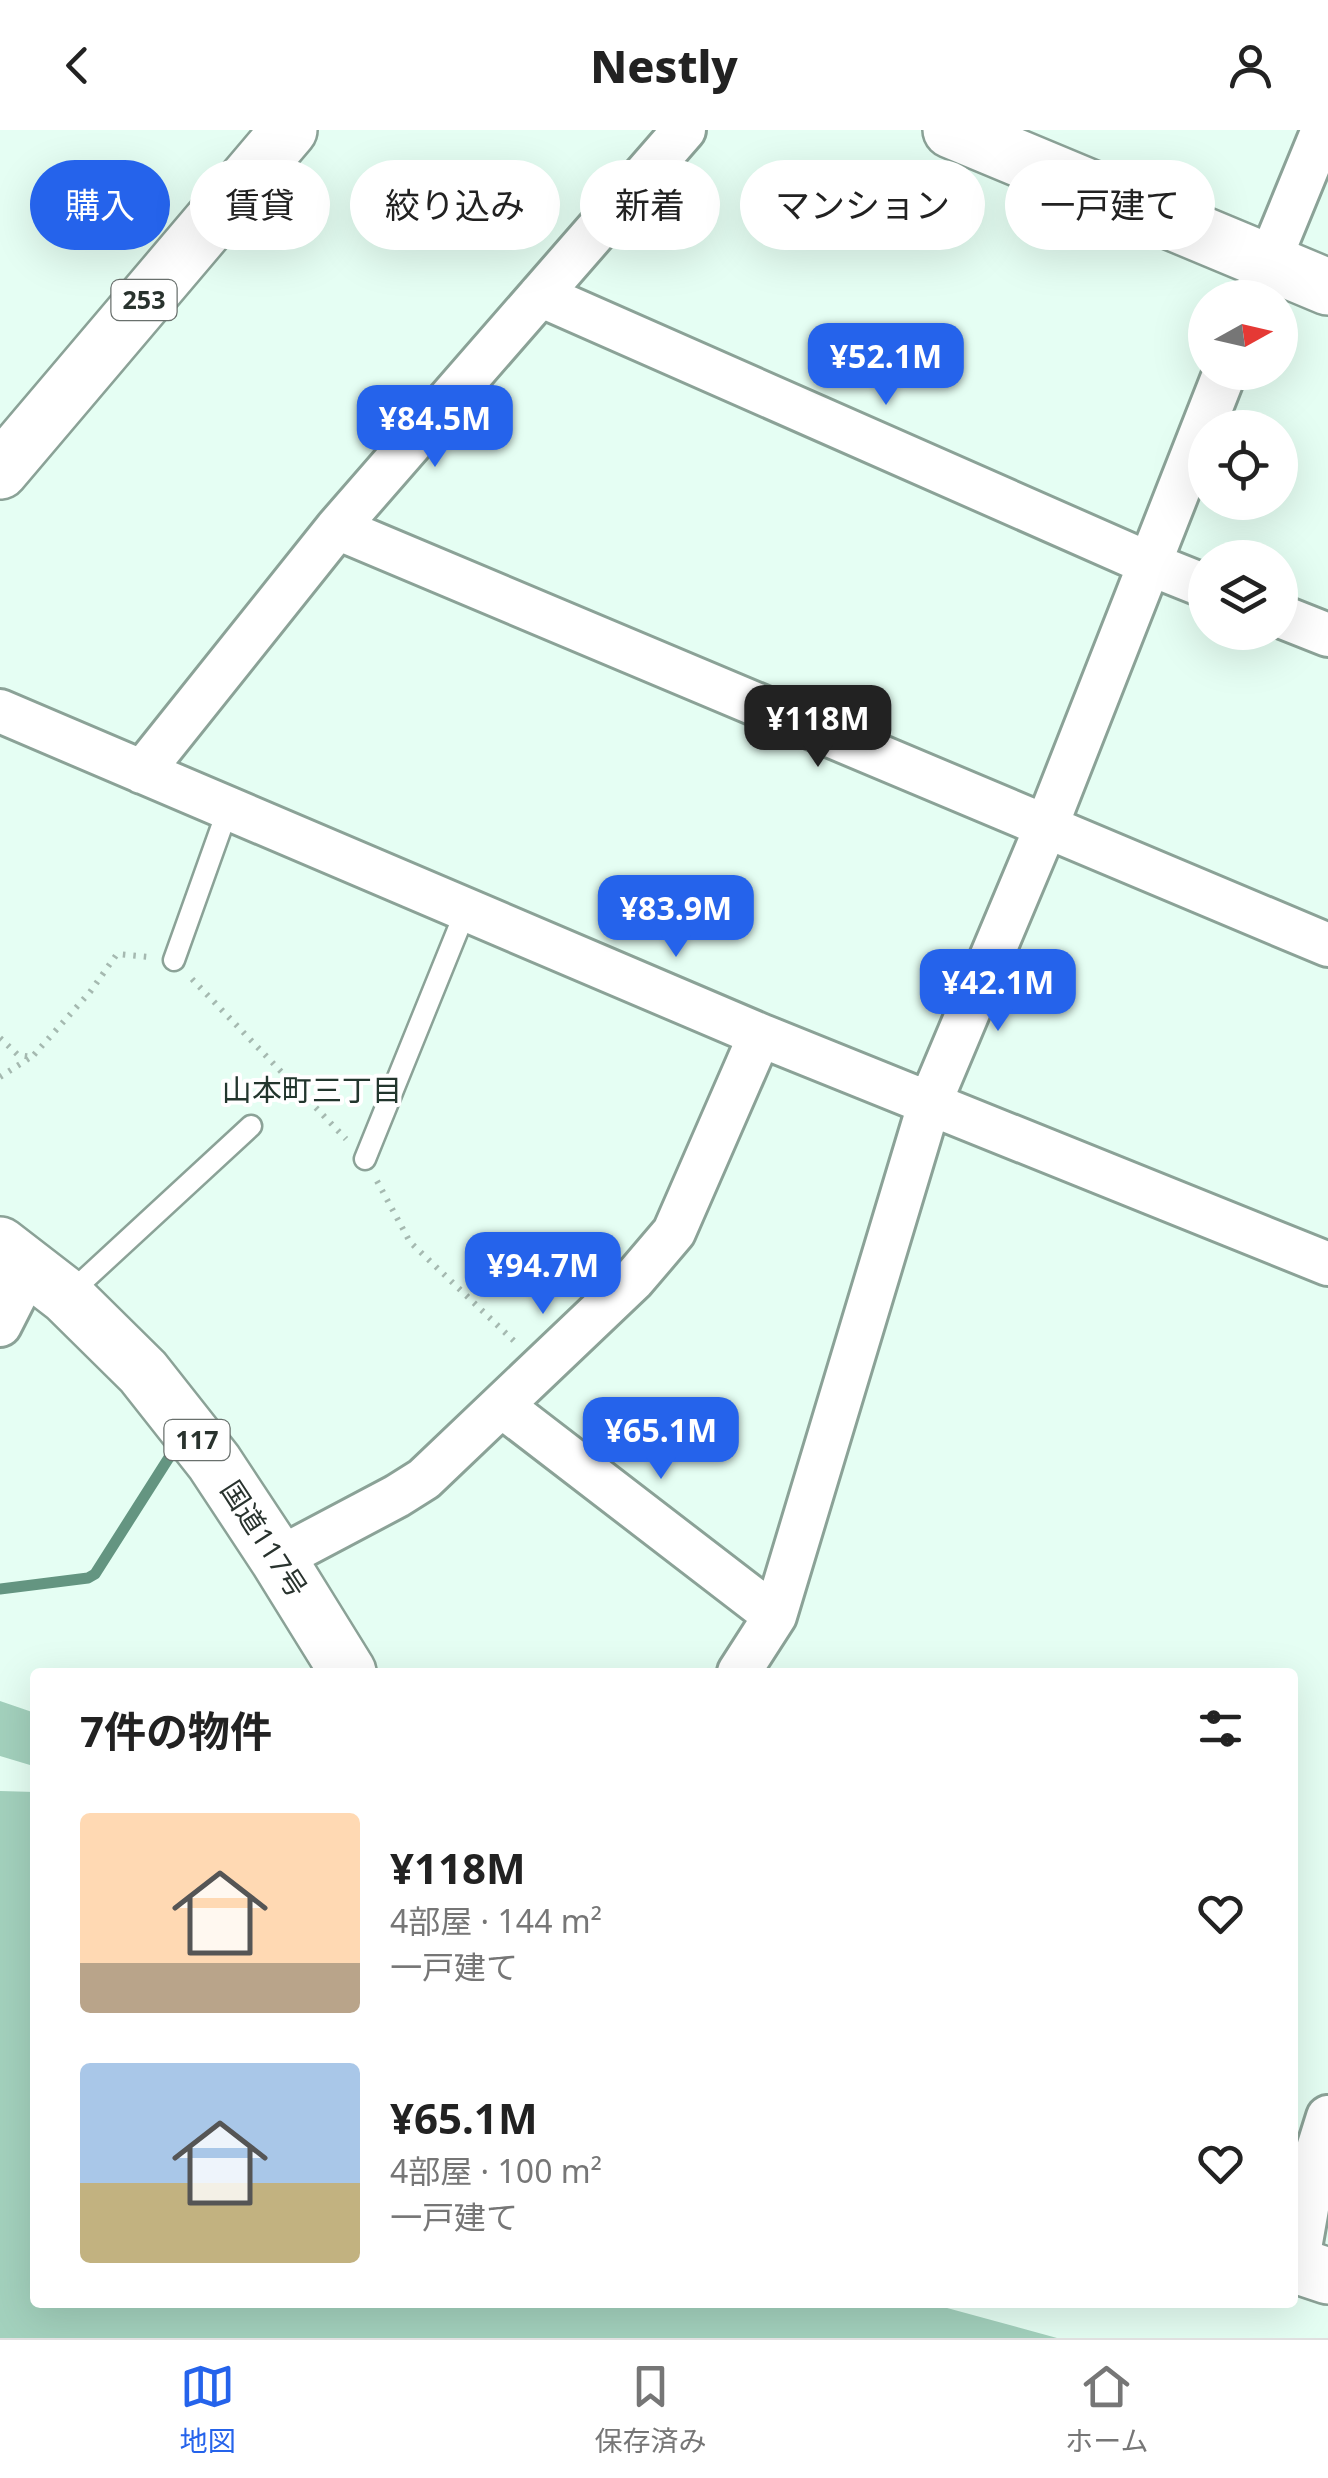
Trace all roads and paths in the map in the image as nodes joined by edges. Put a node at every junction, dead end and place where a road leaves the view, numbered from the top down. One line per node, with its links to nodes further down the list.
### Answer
1 (289, 130): 10 (main road, 253)
2 (684, 130): 8 (street)
3 (950, 130): 5 (main road)
4 (1323, 130): 5 (street)
5 (1261, 280)
6 (1298, 284): 7 (main road)
7 (1328, 287)
8 (540, 296): 11 (street); 12 (street)
9 (1218, 390): 12 (street)
10 (0, 471)
11 (337, 528): 17 (street); 19 (street)
12 (1150, 564): 13 (street); 19 (street)
13 (1188, 579)
14 (1298, 623): 15 (street)
15 (1328, 634)
16 (0, 710): 17 (street)
17 (142, 772): 18 (street)
18 (228, 809): 20 (street); 22 (lane)
19 (1046, 827): 21 (street); 26 (street)
20 (466, 910): 23 (street); 28 (lane)
21 (1328, 945)
22 (174, 960)
23 (760, 1035): 26 (street); 32 (street)
24 (32, 1056): 25 (path)
25 (0, 1077)
26 (930, 1105): 29 (street); 34 (street)
27 (251, 1126): 30 (lane)
28 (365, 1159)
29 (1328, 1264)
30 (32, 1270): 31 (street); 33 (main road, 国道117号 / 117)
31 (0, 1325)
32 (502, 1406): 33 (street); 34 (street)
33 (278, 1558): 35 (main road, 国道117号 / 117)
34 (775, 1616): 36 (street)
35 (346, 1668)
36 (741, 1668)
37 (1328, 2117): 38 (street)
38 (1306, 2269)

